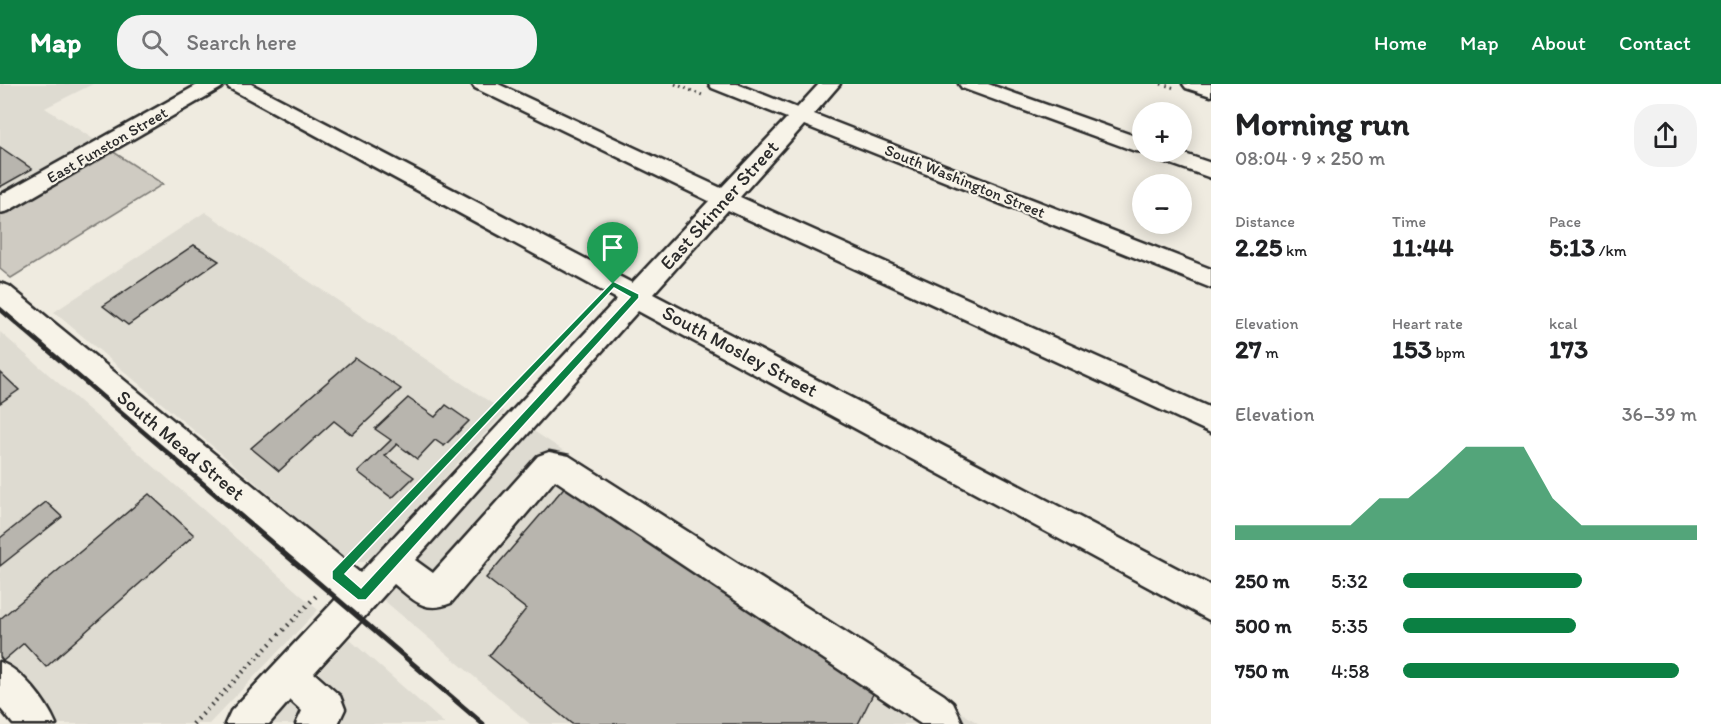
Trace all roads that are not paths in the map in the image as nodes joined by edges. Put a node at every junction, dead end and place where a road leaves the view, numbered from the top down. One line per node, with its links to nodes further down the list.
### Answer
1 (214, 84): 14 (street, East Funston Street)
2 (236, 84): 17 (street, South Mosley Street)
3 (482, 84): 13 (street)
4 (719, 84): 9 (street, South Washington Street)
5 (830, 84): 9 (street, East Skinner Street)
6 (969, 84): 10 (street)
7 (1193, 84): 8 (street)
8 (1211, 90)
9 (801, 116): 13 (street, East Skinner Street); 15 (street, South Washington Street)
10 (1132, 142)
11 (1186, 162): 12 (street)
12 (1211, 171)
13 (725, 199): 17 (street, East Skinner Street); 18 (street)
14 (0, 205)
15 (1211, 279)
16 (0, 293): 20 (street, South Mead Street)
17 (636, 296): 19 (street, East Skinner Street); 21 (street, South Mosley Street)
18 (1211, 421)
19 (392, 563): 20 (street, East Skinner Street); 27 (street)
20 (349, 586): 22 (street, East Skinner Street)
21 (1211, 604)
22 (289, 675): 25 (street, East Skinner Street); 26 (street)
23 (0, 680): 24 (street)
24 (37, 724)
25 (244, 724)
26 (315, 724)
27 (944, 724)

